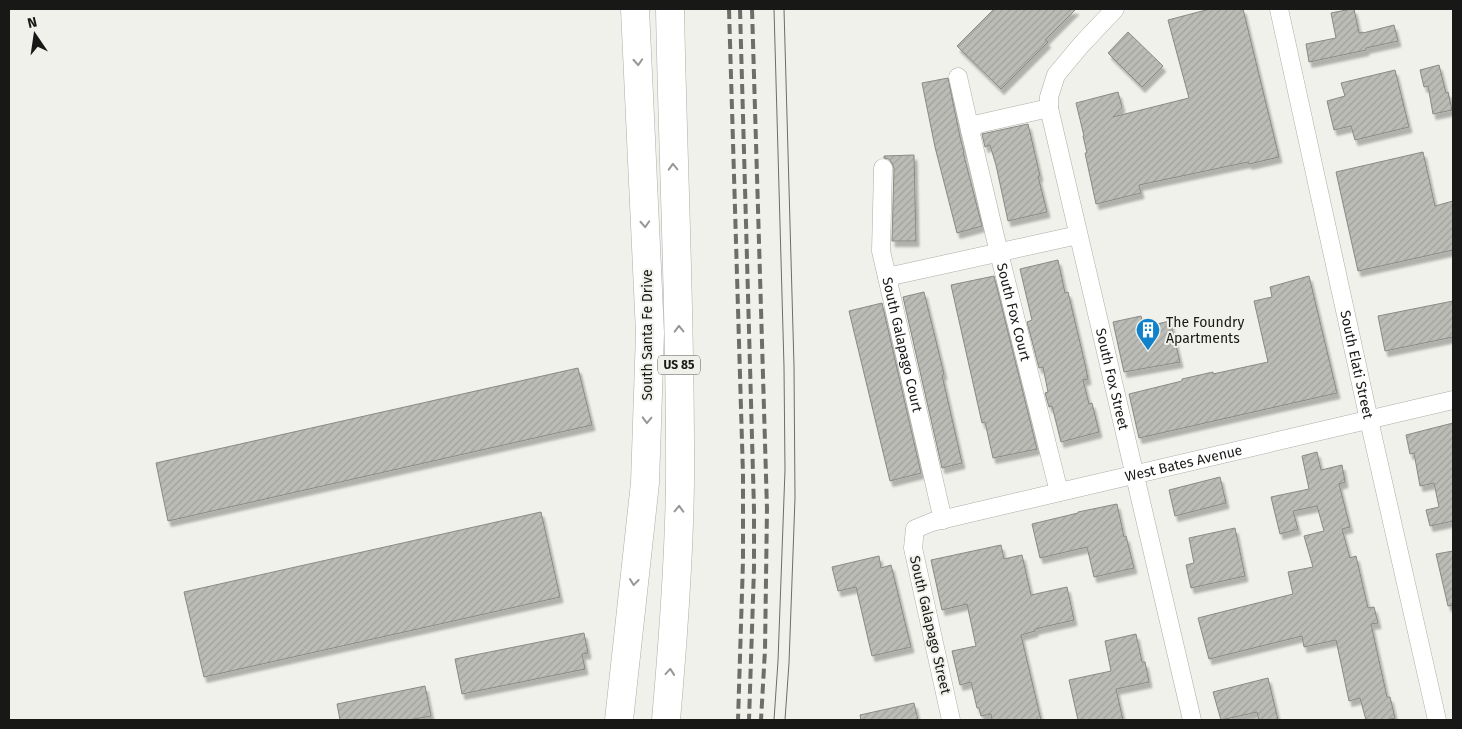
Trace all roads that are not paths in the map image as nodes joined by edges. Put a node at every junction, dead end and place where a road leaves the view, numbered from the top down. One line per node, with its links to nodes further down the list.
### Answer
1 (635, 9): 18 (highway, South Santa Fe Drive / US 85, one-way to 18)
2 (670, 9): 19 (highway, US 85, one-way to 2)
3 (1115, 9): 6 (street, South Fox Street)
4 (1279, 9): 13 (street, South Elati Street)
5 (958, 77): 7 (street, South Fox Court)
6 (1048, 108): 7 (street); 9 (street, South Fox Street)
7 (970, 130): 10 (street, South Fox Court)
8 (883, 168): 11 (street, South Galapago Court)
9 (1078, 235): 10 (street); 14 (street, South Fox Street)
10 (999, 252): 11 (street); 15 (street, South Fox Court)
11 (887, 278): 16 (street, South Galapago Court)
12 (1453, 400): 13 (street, West Bates Avenue)
13 (1369, 420): 14 (street, West Bates Avenue); 22 (street, South Elati Street)
14 (1135, 475): 15 (street, West Bates Avenue); 21 (street, South Fox Street)
15 (1059, 492): 16 (street, West Bates Avenue)
16 (943, 520): 17 (street, West Bates Avenue)
17 (915, 529): 20 (street, South Galapago Street)
18 (619, 720)
19 (666, 720)
20 (951, 720)
21 (1192, 720)
22 (1437, 720)

